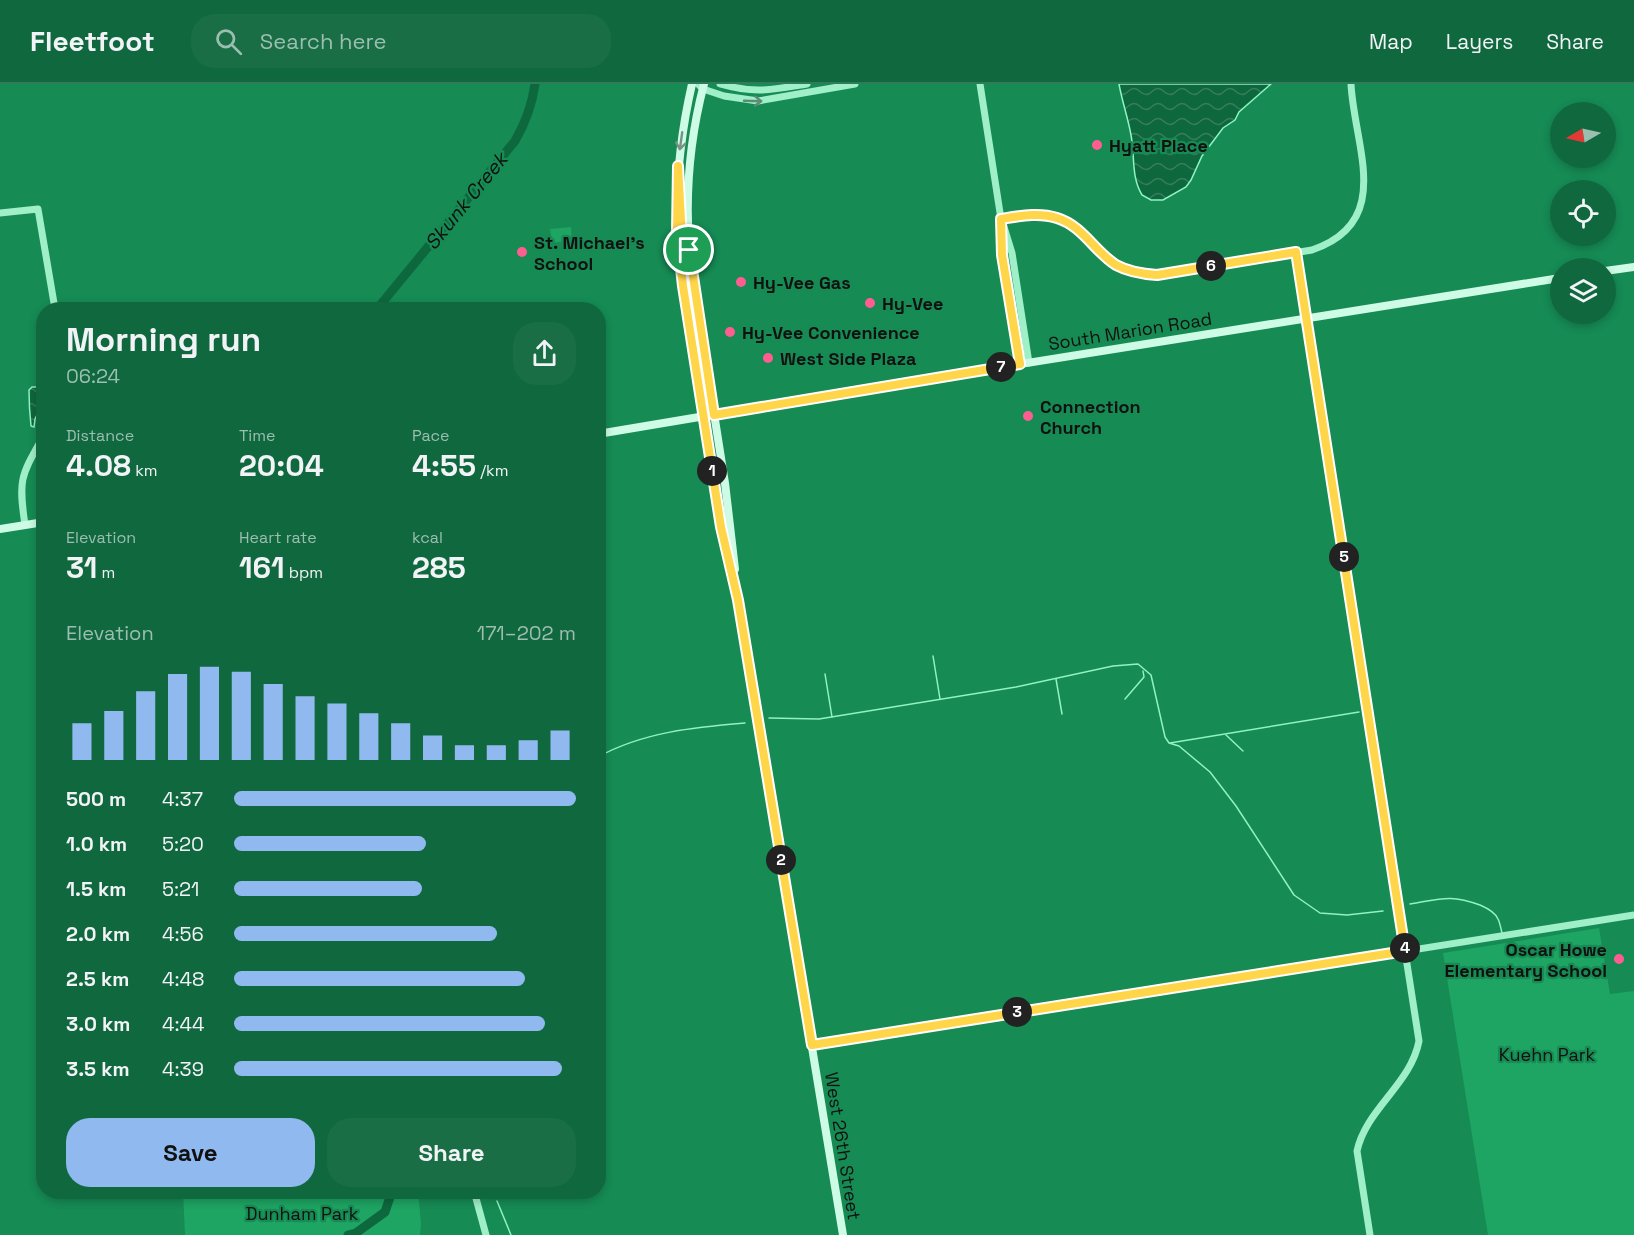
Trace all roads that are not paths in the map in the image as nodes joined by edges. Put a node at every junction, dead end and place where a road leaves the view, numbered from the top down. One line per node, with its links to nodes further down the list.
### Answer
1 (692, 84): 8 (main road, West 26th Street, one-way to 8)
2 (720, 84): 3 (street)
3 (807, 84)
4 (855, 84): 7 (street, one-way to 4)
5 (980, 84): 10 (street)
6 (1351, 84): 13 (street)
7 (702, 86): 11 (main road, West 26th Street)
8 (678, 166): 11 (main road); 12 (main road, West 26th Street)
9 (0, 213): 17 (street)
10 (1001, 219): 13 (street); 20 (street); 21 (street)
11 (689, 250): 19 (main road, West 26th Street)
12 (678, 251): 19 (main road); 23 (main road, West 26th Street)
13 (1296, 252): 18 (street)
14 (1634, 267): 15 (main road)
15 (1616, 269)
16 (1550, 280): 18 (main road, South Marion Road)
17 (54, 302)
18 (1307, 319): 20 (main road, South Marion Road); 31 (street)
19 (702, 336): 22 (main road, West 26th Street)
20 (1029, 363): 21 (main road, South Marion Road)
21 (1020, 364): 22 (main road, South Marion Road)
22 (714, 415): 23 (main road, South Marion Road); 29 (main road, West 26th Street)
23 (704, 417): 24 (main road, South Marion Road); 29 (main road, West 26th Street)
24 (606, 433)
25 (36, 450): 27 (street)
26 (36, 523): 27 (main road)
27 (25, 525): 28 (main road)
28 (0, 529)
29 (738, 600): 32 (main road, West 26th Street)
30 (1634, 915): 31 (street)
31 (1405, 951): 32 (street); 36 (street)
32 (812, 1045): 35 (main road, West 26th Street)
33 (476, 1199): 34 (street)
34 (486, 1235)
35 (843, 1235)
36 (1370, 1235)

